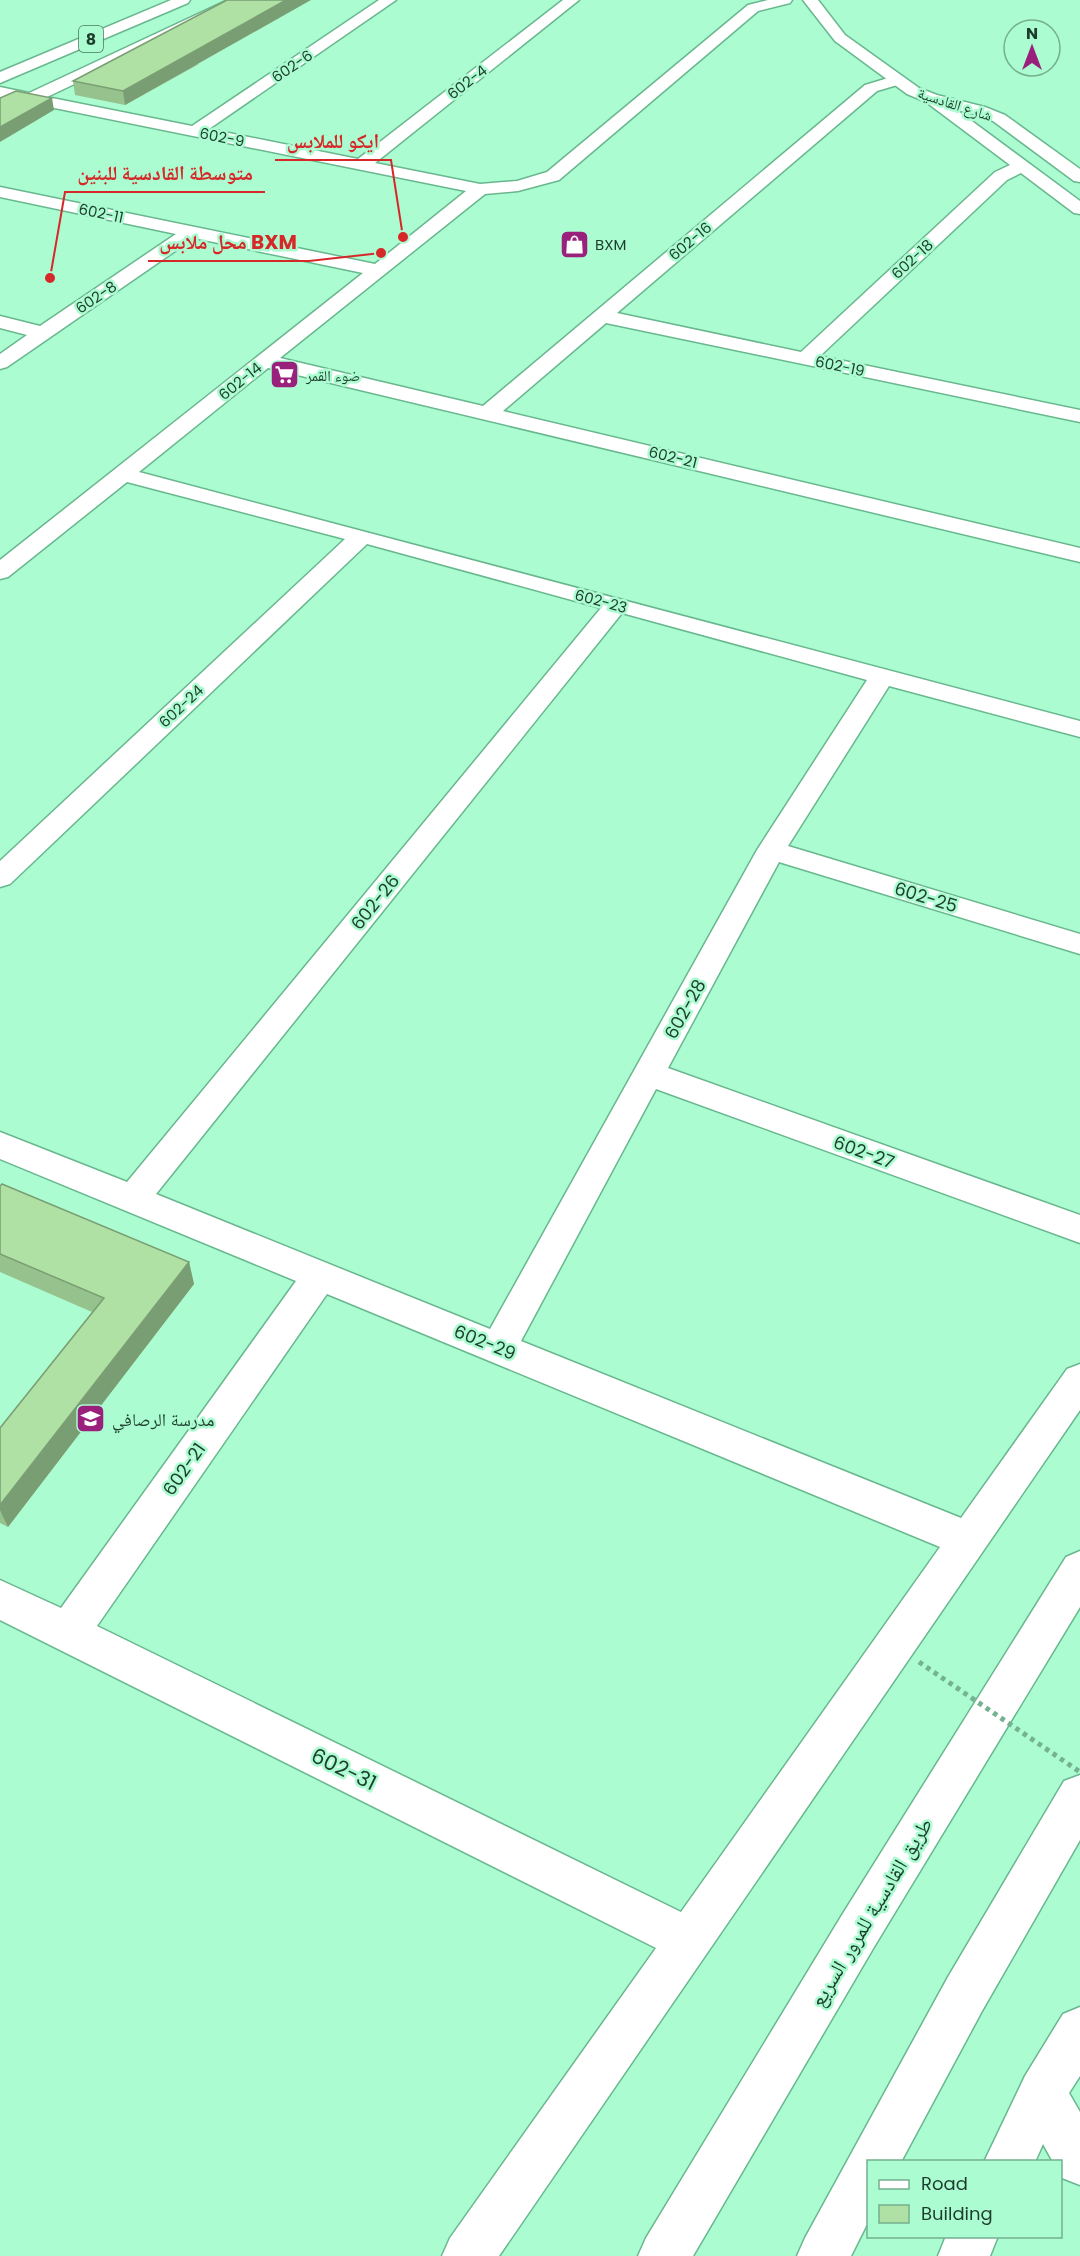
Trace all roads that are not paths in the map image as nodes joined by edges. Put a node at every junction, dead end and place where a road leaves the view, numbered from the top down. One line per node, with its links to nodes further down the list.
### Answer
1 (183, 0): 8 (main road, 8)
2 (240, 0): 9 (main road)
3 (389, 0): 11 (main road, 602-6)
4 (572, 0): 12 (main road, 602-4)
5 (785, 0): 15 (main road, 602-9)
6 (810, 0): 7 (main road, شارع القادسية)
7 (898, 80): 10 (main road, شارع القادسية); 20 (main road, 602-16)
8 (0, 89): 9 (main road, 602-9)
9 (29, 99): 11 (main road, 602-9)
10 (932, 99): 13 (main road); 14 (main road, شارع القادسية)
11 (195, 131): 12 (main road, 602-9)
12 (363, 164): 15 (main road, 602-9)
13 (1023, 166): 17 (main road); 23 (main road, 602-18)
14 (1080, 177)
15 (480, 189): 19 (main road, 602-14)
16 (5, 197): 18 (main road, 602-11)
17 (1080, 209)
18 (192, 231): 19 (main road, 602-11); 22 (main road, 602-8)
19 (378, 270): 24 (main road, 602-14)
20 (601, 316): 23 (main road, 602-19); 27 (main road, 602-16)
21 (0, 322): 22 (main road)
22 (43, 333): 25 (main road, 602-8)
23 (805, 359): 26 (main road, 602-19)
24 (265, 361): 27 (main road, 602-21); 28 (main road, 602-14)
25 (0, 363)
26 (1073, 409)
27 (488, 413): 30 (main road, 602-21)
28 (122, 474): 29 (main road, 602-23); 31 (main road, 602-14)
29 (362, 536): 32 (main road, 602-23); 36 (main road, 602-24)
30 (1080, 555)
31 (0, 572)
32 (616, 605): 33 (main road, 602-23); 40 (main road, 602-26)
33 (882, 676): 34 (main road, 602-23); 35 (main road, 602-28)
34 (1080, 729)
35 (771, 850): 37 (main road, 602-25); 38 (main road, 602-28)
36 (0, 877)
37 (1080, 944)
38 (649, 1074): 41 (main road, 602-27); 43 (main road, 602-28)
39 (0, 1145): 40 (main road, 602-29)
40 (133, 1199): 42 (main road, 602-29)
41 (1080, 1229)
42 (320, 1275): 43 (main road, 602-29); 48 (main road, 602-21)
43 (498, 1348): 45 (main road, 602-29)
44 (1080, 1380): 45 (main road)
45 (969, 1539): 50 (main road)
46 (1080, 1570): 59 (main road, طريق القادسية للمرور السريع)
47 (0, 1599): 48 (main road, 602-31)
48 (68, 1632): 50 (main road, 602-31)
49 (1080, 1797): 53 (main road)
50 (689, 1940): 58 (main road)
51 (1080, 2031): 52 (main road)
52 (1042, 2093): 54 (main road); 55 (main road)
53 (875, 2160)
54 (1010, 2160)
55 (1080, 2160)
56 (867, 2174): 60 (main road)
57 (972, 2238): 61 (main road)
58 (468, 2256)
59 (664, 2256)
60 (823, 2256)
61 (964, 2256)

